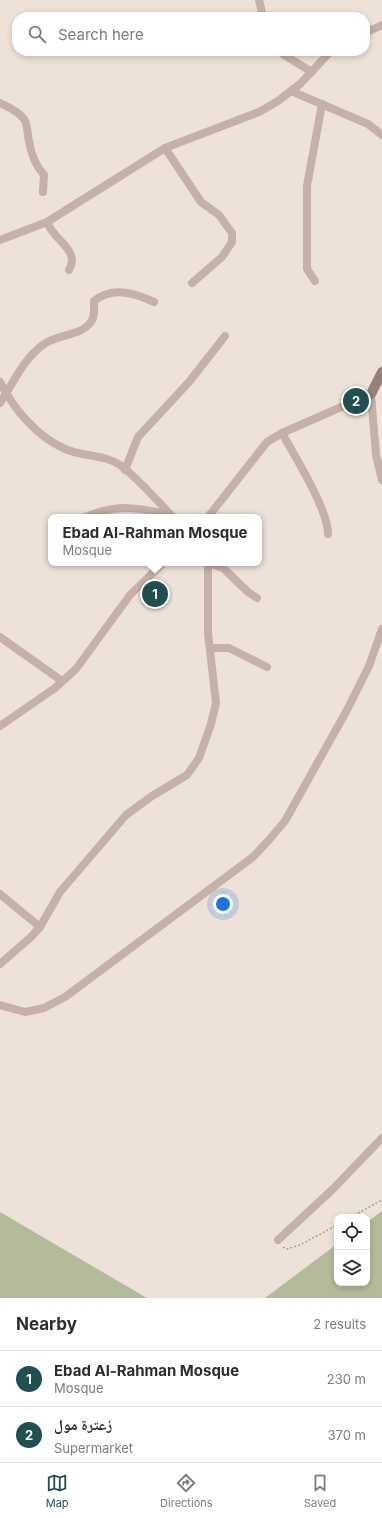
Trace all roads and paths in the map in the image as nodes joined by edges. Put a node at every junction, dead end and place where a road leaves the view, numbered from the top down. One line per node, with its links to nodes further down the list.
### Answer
1 (259, 0): 2 (street)
2 (262, 12)
3 (382, 25): 4 (street)
4 (370, 31)
5 (286, 56): 7 (street)
6 (326, 56): 7 (street)
7 (312, 72): 8 (street)
8 (291, 91): 10 (street); 12 (street)
9 (0, 103): 13 (street)
10 (322, 104): 11 (street); 17 (street)
11 (382, 135)
12 (165, 148): 14 (street); 18 (street)
13 (43, 192)
14 (47, 222): 15 (street); 16 (street)
15 (0, 240)
16 (69, 270)
17 (314, 281)
18 (192, 283)
19 (154, 302): 23 (street)
20 (226, 336): 27 (street)
21 (382, 372): 24 (street)
22 (0, 382): 23 (street)
23 (6, 394): 25 (street); 27 (street)
24 (370, 394): 26 (street); 28 (street)
25 (0, 403)
26 (282, 433): 32 (street); 33 (street)
27 (125, 470): 31 (street)
28 (382, 480)
29 (92, 514): 30 (street)
30 (165, 514)
31 (170, 514)
32 (210, 514)
33 (328, 534)
34 (160, 566): 42 (street)
35 (208, 566): 40 (street)
36 (217, 566): 37 (street)
37 (257, 598)
38 (382, 629): 47 (street)
39 (0, 637): 42 (street)
40 (210, 648): 41 (street); 45 (street)
41 (266, 667)
42 (62, 681): 43 (street)
43 (0, 726)
44 (0, 894): 45 (street)
45 (40, 927): 46 (street)
46 (0, 964)
47 (0, 1005)
48 (382, 1138): 52 (street)
49 (382, 1200): 50 (path)
50 (356, 1214)
51 (334, 1227): 52 (path)
52 (278, 1240)

